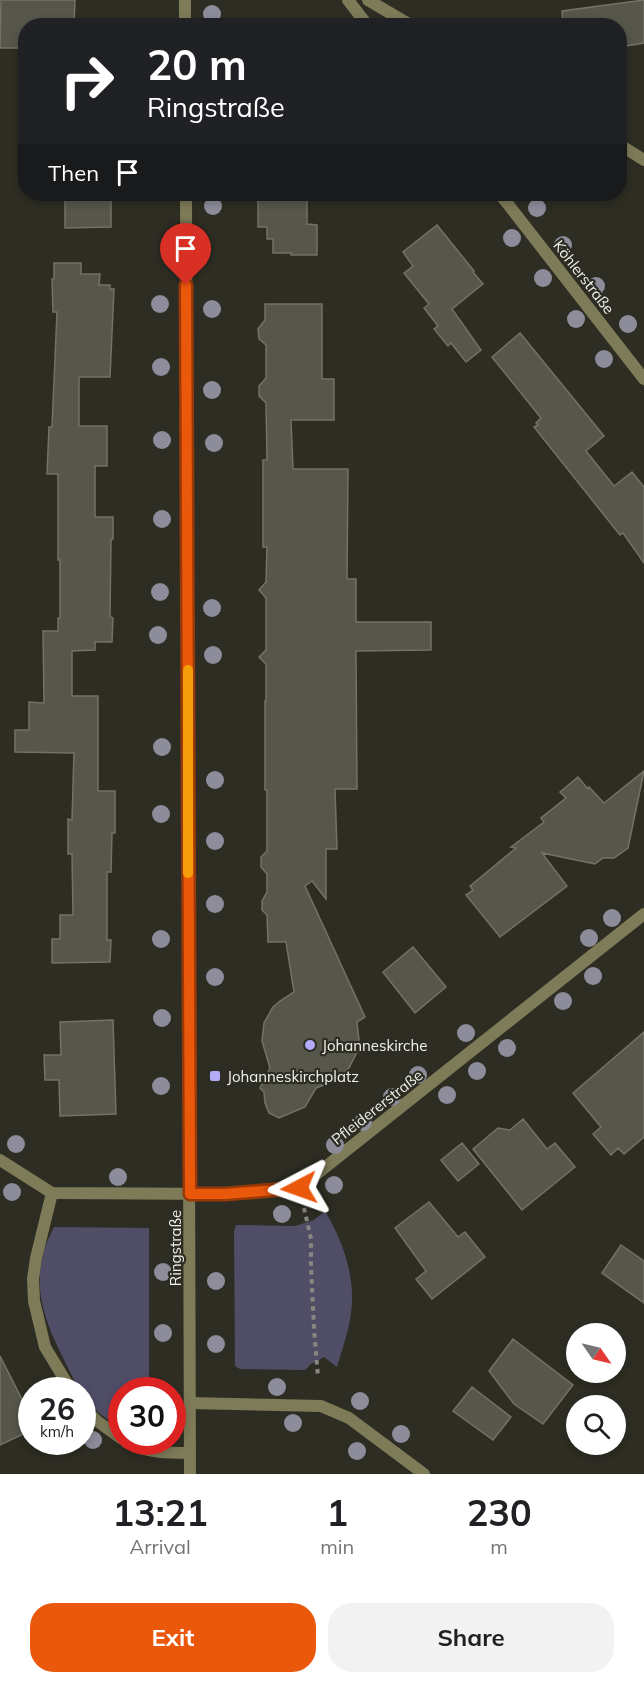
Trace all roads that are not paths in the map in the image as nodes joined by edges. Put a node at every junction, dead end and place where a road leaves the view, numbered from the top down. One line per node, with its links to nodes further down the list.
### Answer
1 (185, 0): 4 (street)
2 (348, 0): 5 (street)
3 (368, 0): 6 (street)
4 (185, 18)
5 (362, 18)
6 (398, 18)
7 (627, 150): 8 (street)
8 (644, 160)
9 (186, 201): 15 (street, Ringstraße)
10 (505, 201): 11 (street, Köhlerstraße)
11 (644, 379)
12 (644, 914): 15 (street, Pfleidererstraße)
13 (0, 1160): 14 (street)
14 (52, 1193): 15 (street); 16 (street)
15 (190, 1194): 17 (street, Ringstraße)
16 (63, 1377)
17 (190, 1403): 19 (street, Ringstraße); 21 (street)
18 (186, 1453): 19 (street)
19 (190, 1453): 20 (street, Ringstraße)
20 (190, 1474)
21 (424, 1474)

